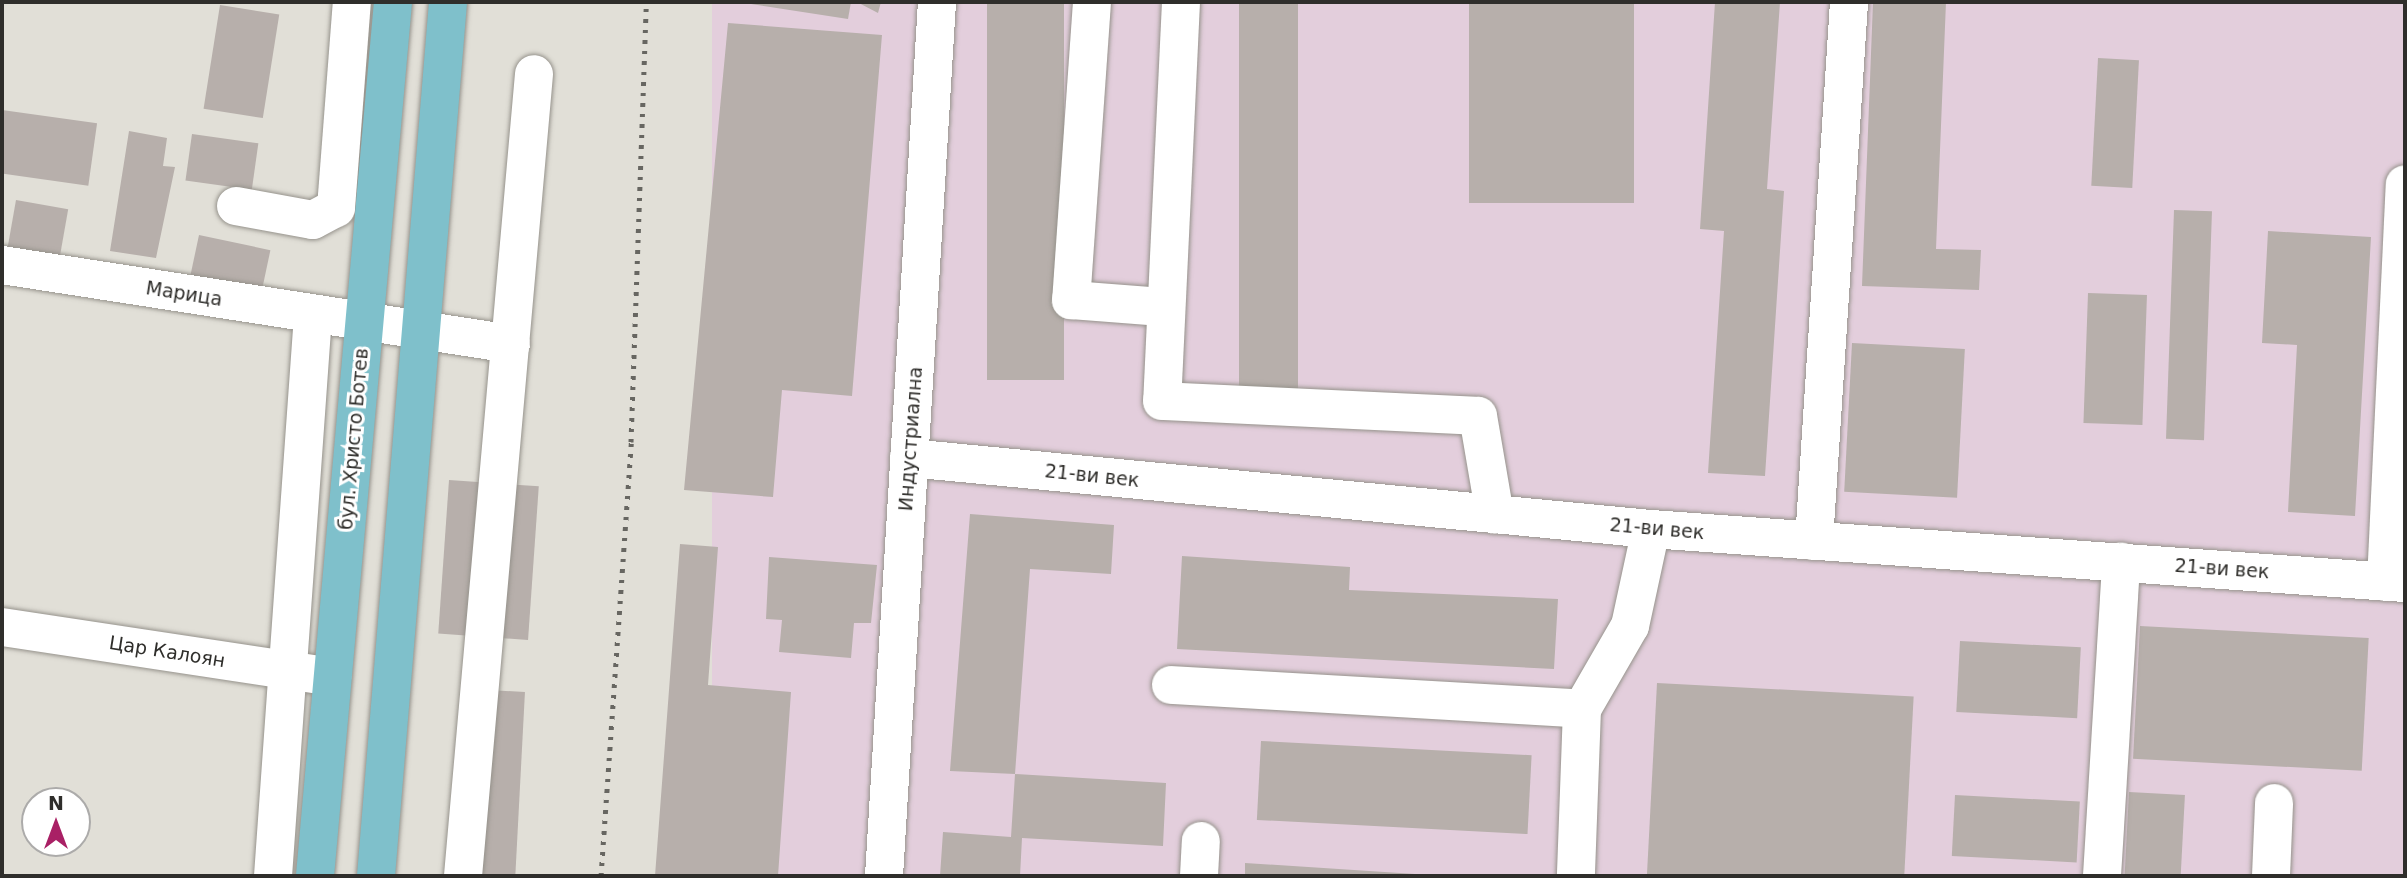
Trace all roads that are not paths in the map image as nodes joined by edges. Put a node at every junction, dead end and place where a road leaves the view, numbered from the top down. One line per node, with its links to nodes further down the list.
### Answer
1 (352, 2): 10 (street)
2 (393, 2): 14 (main road, бул. Христо Ботев)
3 (448, 2): 15 (main road)
4 (937, 2): 17 (street, Индустриална)
5 (1091, 2): 12 (street)
6 (1181, 2): 12 (street)
7 (1849, 2): 20 (street)
8 (534, 74): 16 (street)
9 (2405, 184): 22 (street)
10 (236, 206)
11 (2, 265): 13 (street, Марица)
12 (1163, 307): 18 (street)
13 (313, 315): 14 (street, Марица); 24 (street)
14 (365, 324): 15 (street, Марица); 25 (main road, бул. Христо Ботев)
15 (422, 333): 16 (street, Марица); 31 (main road)
16 (510, 344): 32 (street)
17 (909, 458): 18 (street, 21-ви век); 33 (street, Индустриална)
18 (1495, 515): 19 (street, 21-ви век)
19 (1651, 529): 20 (street, 21-ви век); 27 (street)
20 (1814, 541): 21 (street, 21-ви век)
21 (2121, 562): 22 (street, 21-ви век); 35 (street)
22 (2395, 582)
23 (2, 627): 24 (street, Цар Калоян)
24 (286, 671): 25 (street, Цар Калоян); 29 (street)
25 (332, 677): 30 (main road, бул. Христо Ботев)
26 (1171, 685): 27 (street)
27 (1582, 709): 34 (street)
28 (2274, 803): 36 (street)
29 (273, 876)
30 (315, 876)
31 (376, 876)
32 (463, 876)
33 (884, 876)
34 (1576, 876)
35 (2102, 876)
36 (2271, 876)

